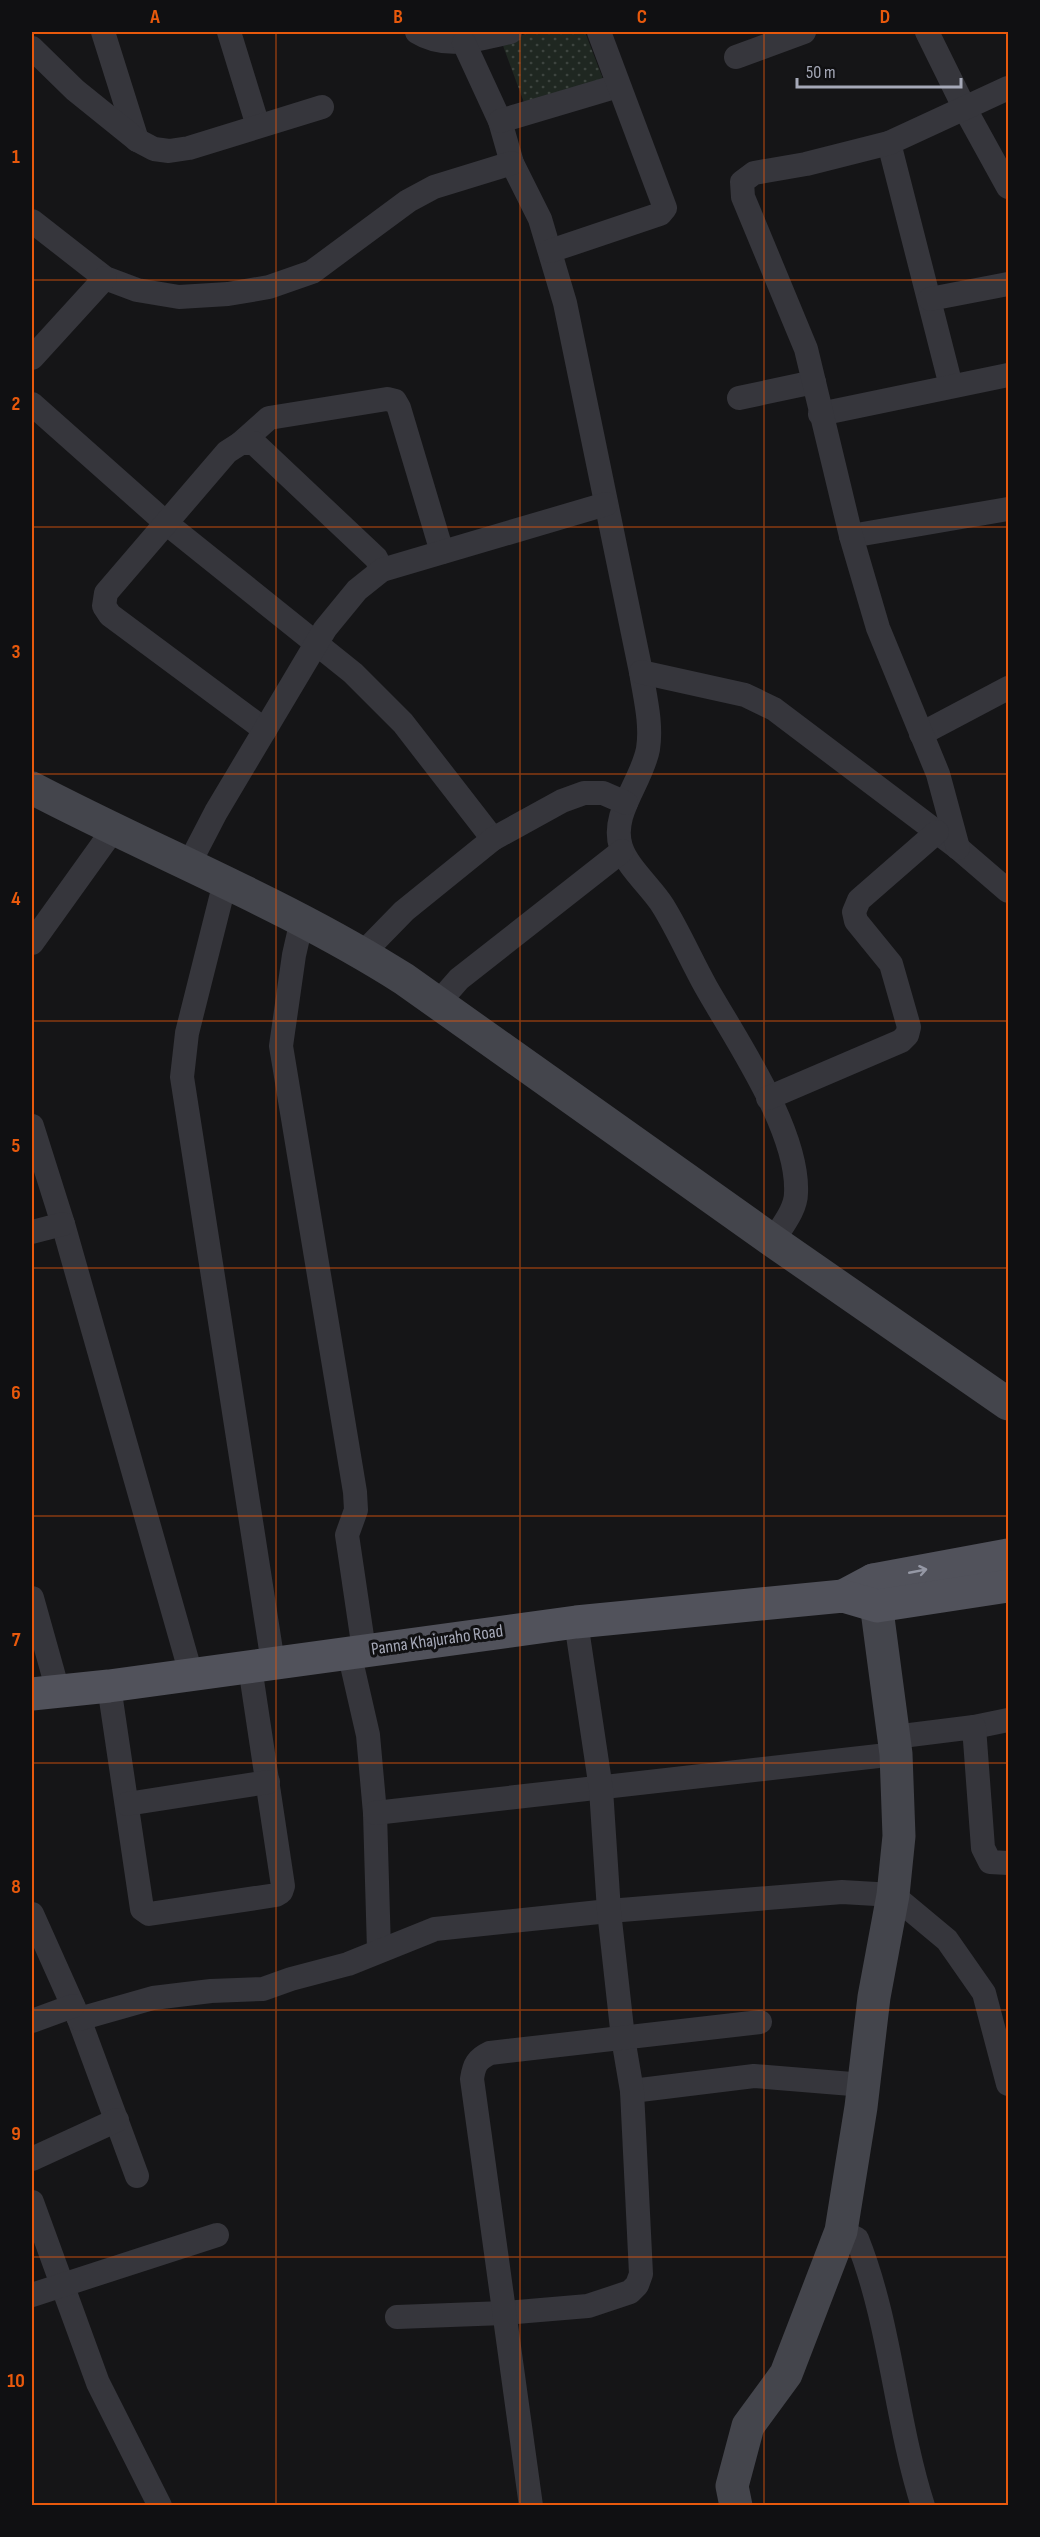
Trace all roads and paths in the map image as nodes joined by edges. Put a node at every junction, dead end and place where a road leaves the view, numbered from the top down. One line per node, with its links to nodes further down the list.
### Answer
1 (103, 32): 17 (street)
2 (229, 32): 16 (street)
3 (417, 32): 8 (street)
4 (510, 32): 8 (street)
5 (599, 32): 11 (street)
6 (804, 32): 10 (street)
7 (927, 32): 14 (street)
8 (464, 43): 15 (street)
9 (32, 48): 17 (street)
10 (736, 57)
11 (618, 86): 15 (street); 22 (street)
12 (1008, 88): 14 (street)
13 (322, 107): 16 (street)
14 (965, 109): 18 (street); 20 (street)
15 (500, 121): 19 (street)
16 (258, 126): 17 (street)
17 (137, 140)
18 (889, 143): 25 (street); 28 (street)
19 (512, 163): 22 (street); 23 (street)
20 (1008, 187)
21 (32, 221): 23 (street)
22 (550, 251): 34 (street)
23 (105, 278): 26 (street)
24 (1008, 284): 25 (street)
25 (930, 298): 29 (street)
26 (32, 358)
27 (1008, 375): 29 (street)
28 (814, 382): 30 (street); 32 (street)
29 (951, 386): 32 (street)
30 (739, 398)
31 (32, 404): 36 (street)
32 (820, 414): 37 (street)
33 (241, 443): 36 (street); 38 (street); 39 (street)
34 (606, 504): 38 (street); 41 (street)
35 (1008, 509): 37 (street)
36 (166, 523): 40 (street); 43 (street)
37 (850, 536): 44 (street)
38 (442, 552): 39 (street)
39 (382, 570): 40 (street)
40 (316, 645): 43 (street); 49 (street)
41 (641, 672): 46 (street); 48 (street)
42 (1008, 688): 44 (street)
43 (265, 730): 52 (street)
44 (921, 734): 50 (street)
45 (32, 788): 47 (main road)
46 (626, 803): 49 (street); 51 (street)
47 (113, 830): 52 (main road); 56 (street)
48 (937, 832): 50 (street); 59 (street)
49 (493, 839): 57 (street)
50 (958, 848): 54 (street)
51 (622, 851): 58 (street); 59 (street)
52 (189, 864): 53 (main road)
53 (225, 882): 55 (main road); 71 (street)
54 (1008, 891)
55 (302, 920): 57 (main road); 70 (street)
56 (32, 943)
57 (363, 953): 58 (main road)
58 (438, 1003): 63 (main road)
59 (768, 1098): 63 (street)
60 (32, 1126): 61 (street)
61 (63, 1224): 62 (street); 72 (street)
62 (32, 1232)
63 (773, 1241): 64 (main road)
64 (1008, 1404)
65 (1008, 1555): 67 (main road, Panna Khajuraho Road, one-way to 65)
66 (1008, 1586): 67 (main road, Panna Khajuraho Road)
67 (875, 1593): 69 (main road, Panna Khajuraho Road); 77 (main road)
68 (32, 1598): 74 (street)
69 (576, 1622): 70 (main road, Panna Khajuraho Road); 79 (street)
70 (356, 1651): 71 (main road, Panna Khajuraho Road); 81 (street)
71 (262, 1665): 72 (main road, Panna Khajuraho Road); 78 (street)
72 (191, 1674): 73 (main road, Panna Khajuraho Road)
73 (109, 1686): 74 (main road, Panna Khajuraho Road); 80 (street)
74 (45, 1692)
75 (1008, 1720): 76 (street)
76 (974, 1727): 77 (street); 82 (street)
77 (895, 1745): 79 (street); 83 (main road)
78 (268, 1782): 80 (street); 80 (street)
79 (601, 1789): 81 (street); 84 (street)
80 (127, 1804)
81 (375, 1814): 86 (street)
82 (1008, 1863)
83 (893, 1895): 84 (street); 91 (street); 92 (main road)
84 (609, 1911): 86 (street); 90 (street)
85 (32, 1914): 87 (street)
86 (379, 1950): 87 (street)
87 (76, 2012): 88 (street); 94 (street)
88 (32, 2021)
89 (760, 2022): 90 (street)
90 (623, 2038): 93 (street); 102 (street)
91 (1008, 2084)
92 (864, 2085): 93 (street); 98 (main road)
93 (632, 2091): 102 (street)
94 (117, 2121): 95 (street); 96 (street)
95 (32, 2159)
96 (137, 2176)
97 (32, 2202): 100 (street)
98 (841, 2231): 106 (main road); 107 (street)
99 (217, 2235): 100 (street)
100 (63, 2285): 101 (street); 104 (street)
101 (32, 2295)
102 (504, 2313): 103 (street); 105 (street)
103 (397, 2317)
104 (160, 2505)
105 (531, 2505)
106 (736, 2505)
107 (923, 2505)

